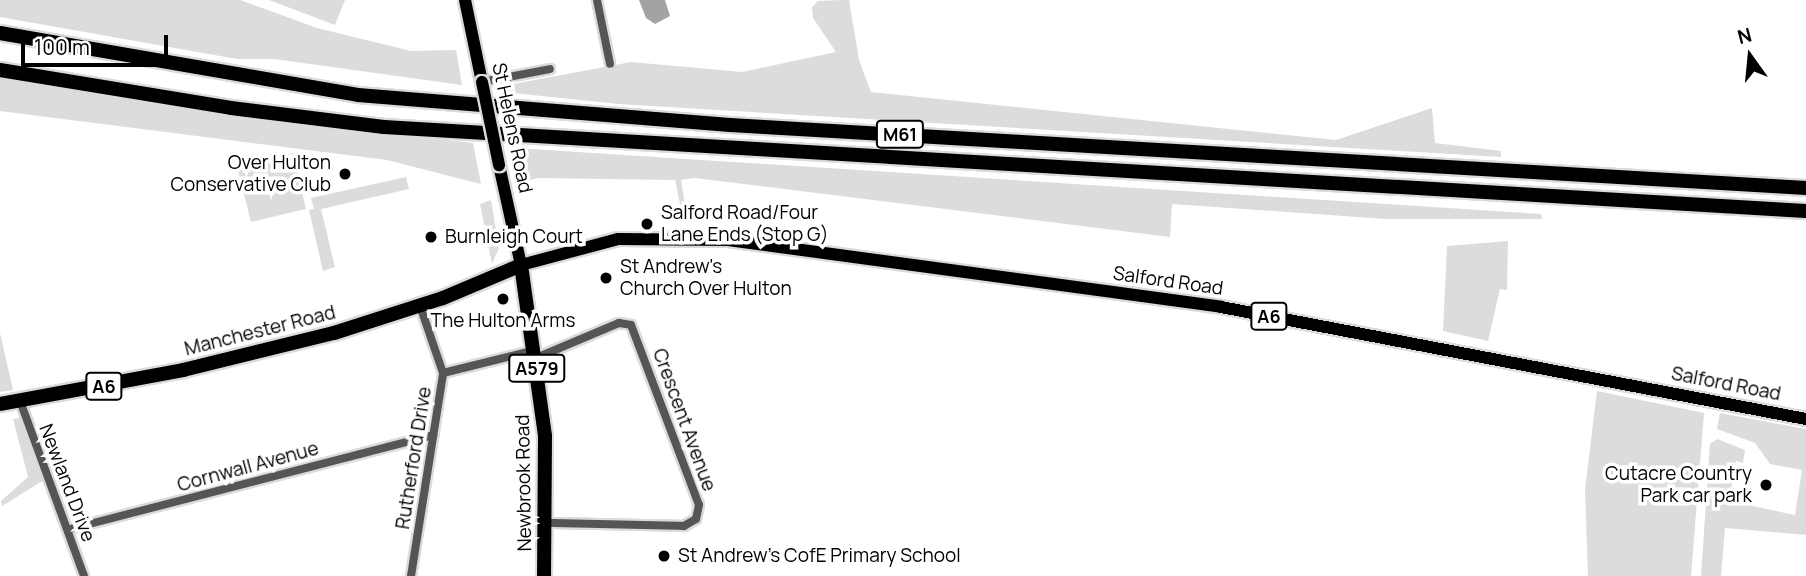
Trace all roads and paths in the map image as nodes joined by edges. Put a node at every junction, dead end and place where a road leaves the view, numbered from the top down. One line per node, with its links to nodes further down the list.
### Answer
1 (465, 0): 7 (main road, St Helens Road / A579)
2 (597, 0): 4 (street)
3 (0, 33): 8 (highway, M61)
4 (610, 64)
5 (550, 69): 7 (street)
6 (0, 70): 9 (highway, M61)
7 (485, 78): 12 (main road, St Helens Road / A579, bridge)
8 (1806, 188)
9 (1714, 205): 10 (highway, M61); 11 (highway, M61)
10 (1806, 211)
11 (1806, 217)
12 (521, 265): 13 (highway, Manchester Road / A6); 14 (highway, Newbrook Road / A579); 18 (main road, Salford Road / A6)
13 (420, 306): 15 (street, Rutherford Drive); 16 (highway, Manchester Road / A6)
14 (536, 354): 15 (street); 20 (highway, Newbrook Road / A579); 20 (street, Crescent Avenue)
15 (443, 373): 19 (street, Rutherford Drive)
16 (20, 401): 17 (highway, Manchester Road / A6); 21 (street, Newland Drive)
17 (0, 404)
18 (1806, 419)
19 (433, 435): 21 (street, Cornwall Avenue); 23 (street, Rutherford Drive)
20 (547, 523): 24 (highway, Newbrook Road / A579)
21 (70, 529): 22 (street, Newland Drive)
22 (84, 576)
23 (411, 576)
24 (544, 576)

